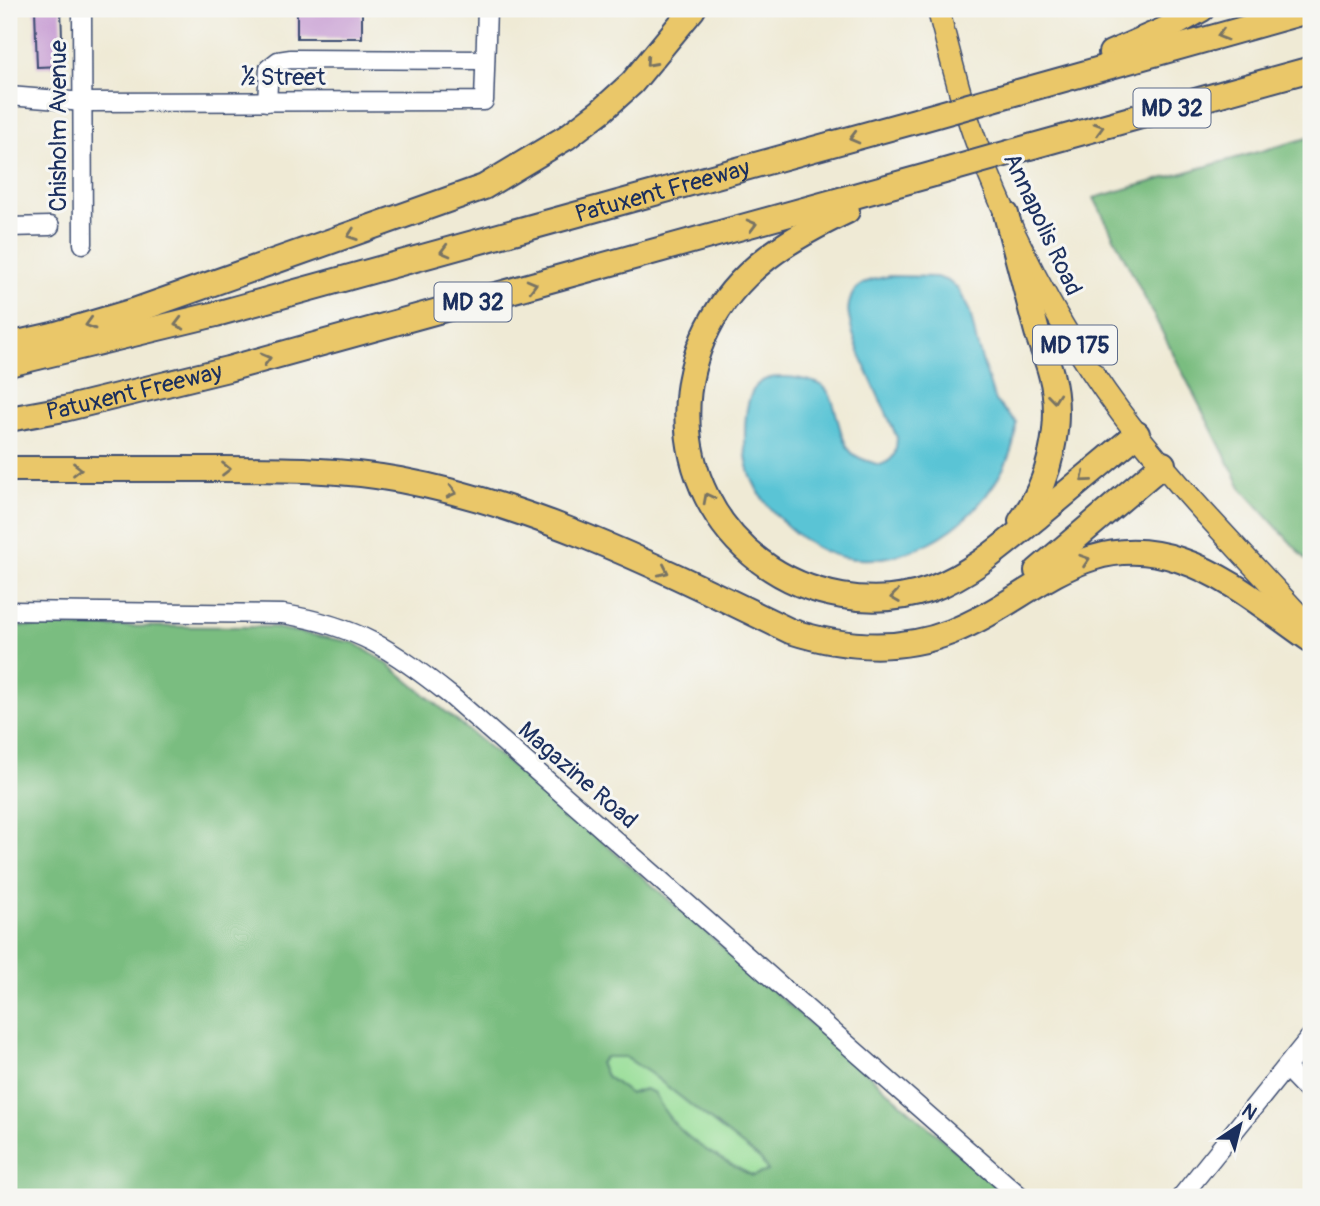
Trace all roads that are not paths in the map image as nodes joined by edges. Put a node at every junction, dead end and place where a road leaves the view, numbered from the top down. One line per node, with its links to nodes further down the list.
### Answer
1 (82, 9): 11 (street, Chisholm Avenue)
2 (487, 9): 7 (street)
3 (693, 9): 18 (highway, one-way to 18)
4 (938, 9): 14 (main road, Annapolis Road / MD 175)
5 (1202, 9): 9 (highway)
6 (1311, 10): 9 (highway, Patuxent Freeway / MD 32, one-way to 9)
7 (485, 60): 12 (street); 12 (street, ½ Street)
8 (1311, 69): 13 (highway, Patuxent Freeway / MD 32, one-way to 8, bridge)
9 (1026, 90): 19 (highway, Patuxent Freeway / MD 32, one-way to 19, bridge)
10 (9, 96): 11 (street, ½ Street)
11 (84, 102): 12 (street, ½ Street); 17 (street, Chisholm Avenue)
12 (267, 102)
13 (922, 178): 20 (highway, Patuxent Freeway / MD 32, one-way to 13); 24 (highway, one-way to 13)
14 (1006, 214): 21 (main road, Annapolis Road / MD 175); 24 (highway, one-way to 24)
15 (50, 226): 16 (street)
16 (9, 227)
17 (83, 244)
18 (9, 345)
19 (9, 364)
20 (9, 419)
21 (1138, 434): 22 (main road, Annapolis Road / MD 175); 24 (highway, one-way to 24)
22 (1163, 464): 26 (highway); 27 (main road, Annapolis Road / MD 175)
23 (9, 469): 26 (highway, one-way to 26)
24 (1001, 548)
25 (9, 611): 32 (street, Magazine Road)
26 (983, 617): 28 (highway, one-way to 28)
27 (1311, 628)
28 (1311, 640)
29 (1311, 1035): 30 (street)
30 (1297, 1061): 31 (street); 33 (street)
31 (1311, 1094)
32 (1021, 1197)
33 (1181, 1197)

